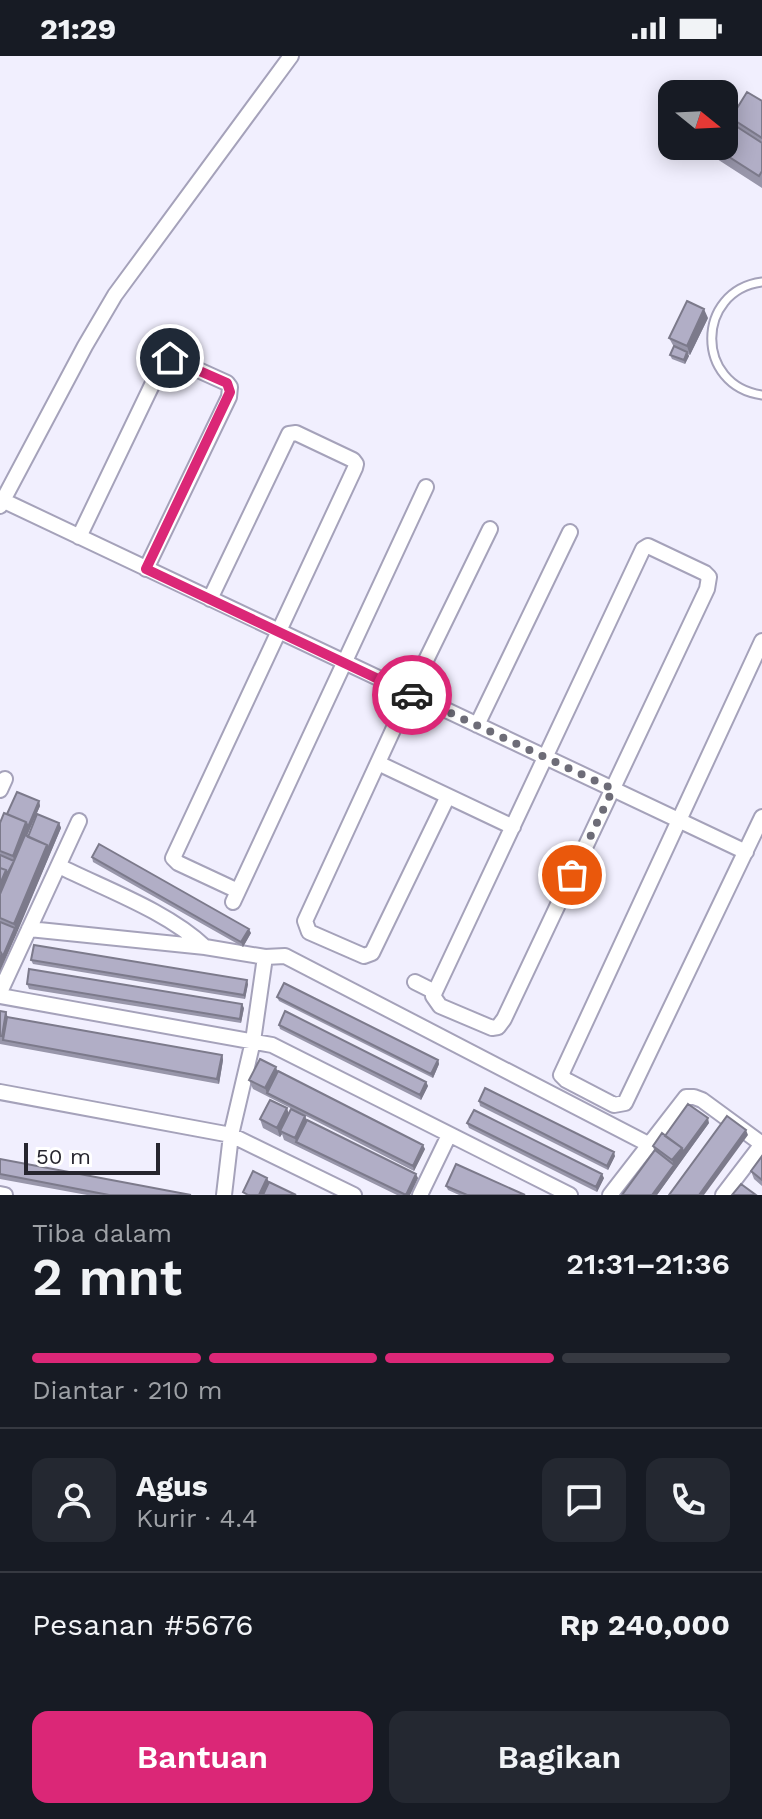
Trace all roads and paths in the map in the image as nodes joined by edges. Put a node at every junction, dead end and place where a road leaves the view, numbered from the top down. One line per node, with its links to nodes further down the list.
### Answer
1 (291, 56): 5 (street)
2 (762, 282): 3 (lane)
3 (762, 395)
4 (426, 487): 13 (street)
5 (1, 502): 8 (street)
6 (490, 529): 14 (street)
7 (570, 532): 15 (street)
8 (79, 537): 9 (street); 9 (street)
9 (146, 569): 10 (street)
10 (210, 599): 11 (street); 11 (street)
11 (278, 631): 13 (street); 13 (street)
12 (762, 641): 21 (street)
13 (345, 663): 14 (street)
14 (410, 693): 15 (street); 17 (street)
15 (477, 725): 16 (street)
16 (546, 757): 18 (street); 18 (street); 23 (street)
17 (378, 763): 19 (street); 19 (street)
18 (613, 789): 21 (street); 30 (street)
19 (448, 796): 23 (street)
20 (762, 817): 24 (street)
21 (678, 820): 24 (street); 24 (street)
22 (79, 821): 25 (street)
23 (513, 827): 30 (street)
24 (746, 852)
25 (59, 866): 26 (street); 27 (street)
26 (29, 929): 27 (street); 31 (street)
27 (205, 947): 28 (street)
28 (265, 957): 32 (street); 36 (street)
29 (415, 982): 30 (street)
30 (435, 992)
31 (0, 994): 32 (street)
32 (253, 1041): 34 (street); 35 (street)
33 (0, 1092): 34 (street)
34 (231, 1135): 38 (street); 39 (street)
35 (449, 1135): 40 (street); 41 (street)
36 (648, 1144): 37 (street); 42 (street)
37 (762, 1144): 43 (street)
38 (224, 1195)
39 (354, 1195)
40 (420, 1195)
41 (570, 1195)
42 (610, 1195)
43 (723, 1195)

